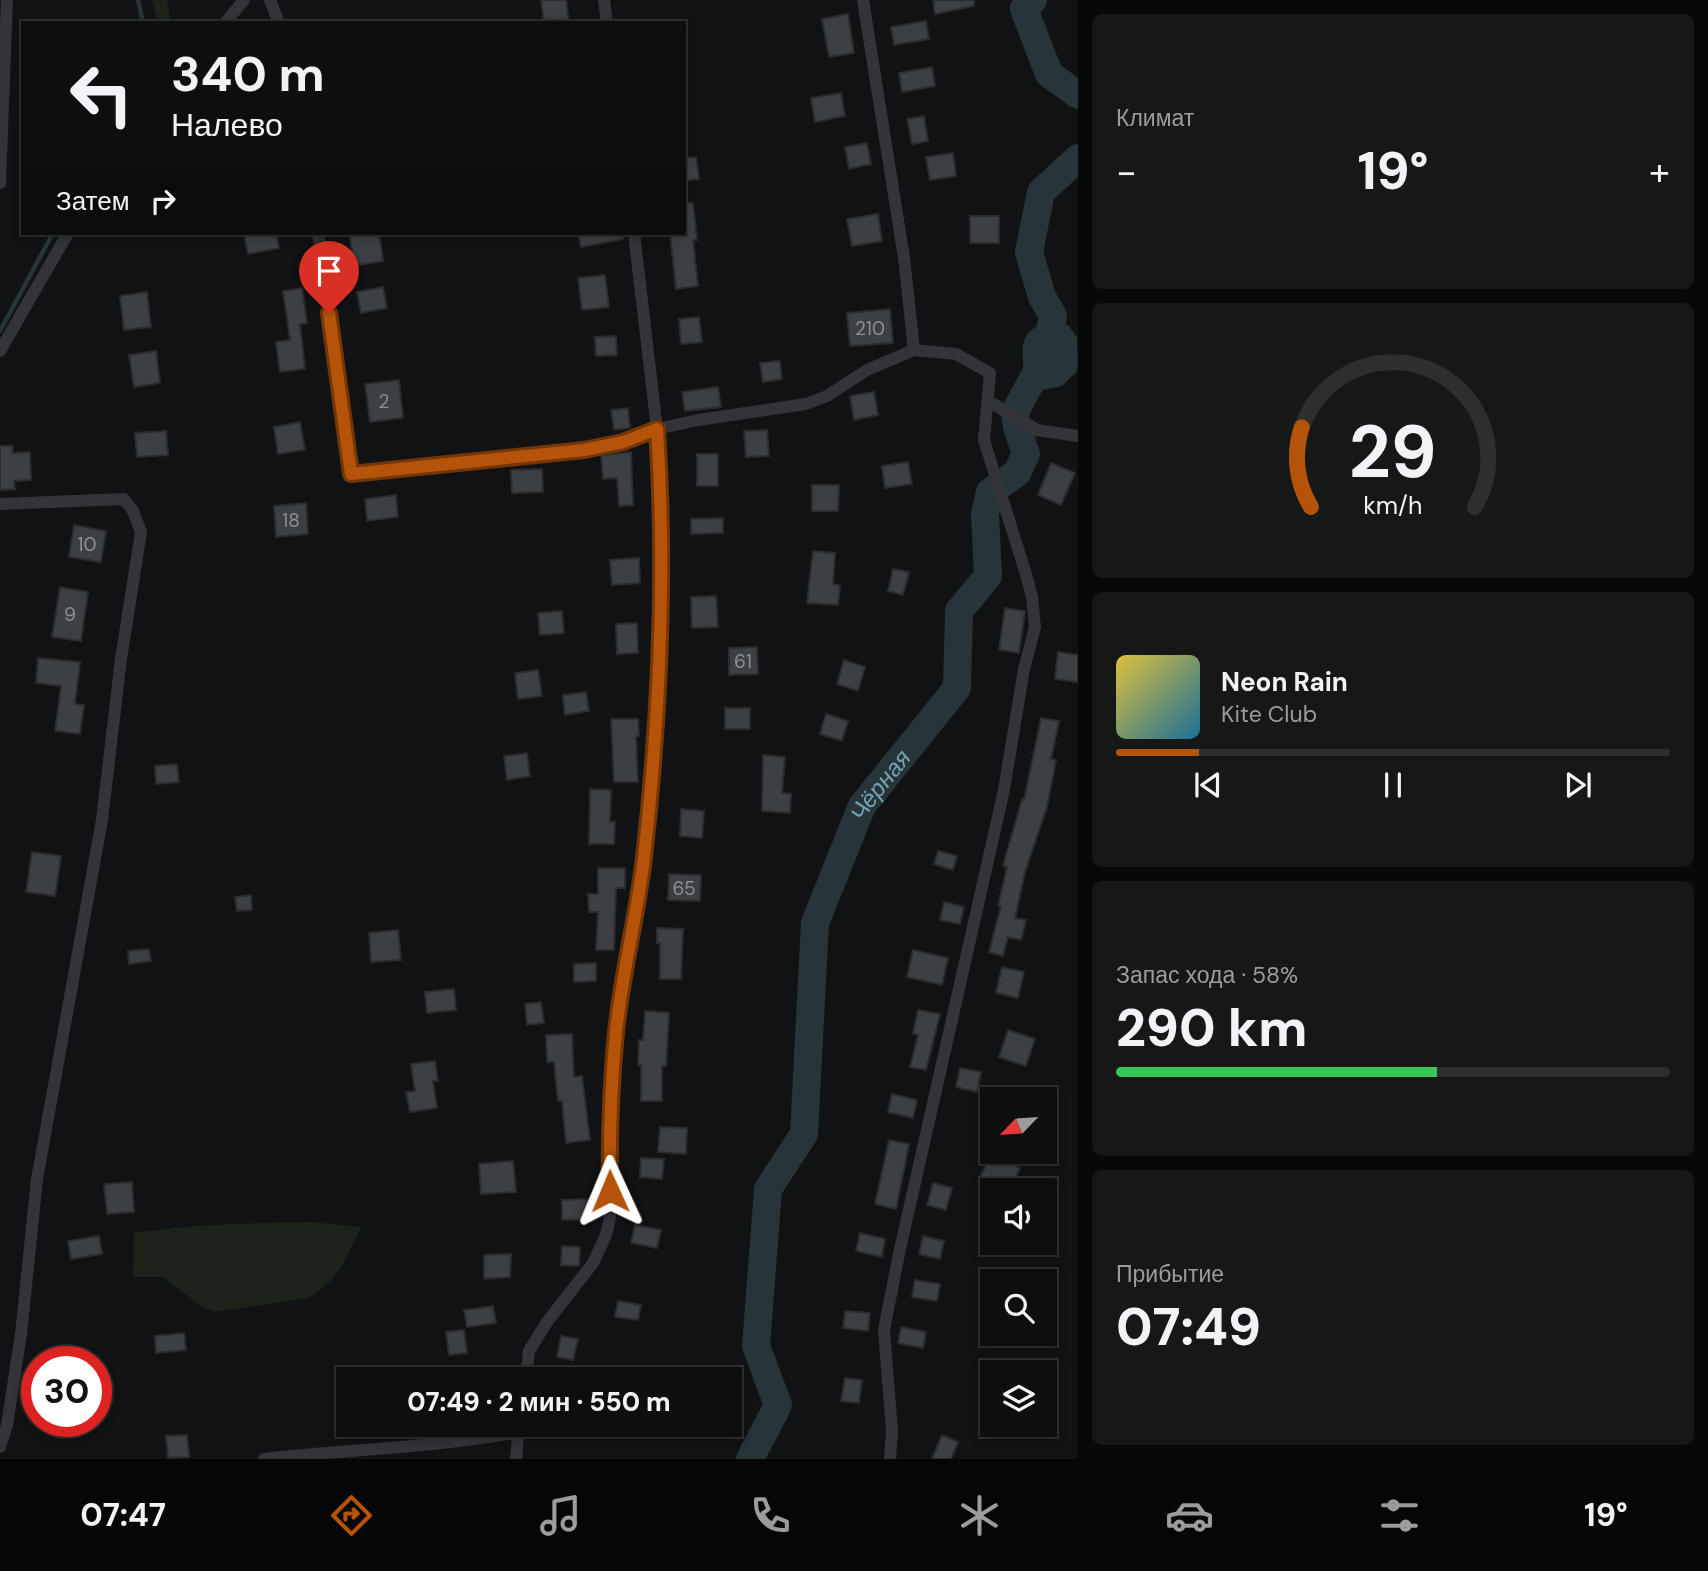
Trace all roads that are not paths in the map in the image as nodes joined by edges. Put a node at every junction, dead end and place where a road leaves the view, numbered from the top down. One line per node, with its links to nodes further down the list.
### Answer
1 (7, 0): 9 (street)
2 (244, 0): 6 (street)
3 (270, 0): 7 (street)
4 (604, 0): 8 (street)
5 (863, 0): 13 (street)
6 (227, 21)
7 (278, 21)
8 (607, 21)
9 (0, 183)
10 (67, 235): 14 (street)
11 (318, 235): 16 (street)
12 (634, 235): 16 (street)
13 (914, 350): 15 (street); 16 (street)
14 (0, 351)
15 (988, 401): 17 (street); 25 (street)
16 (657, 429): 19 (street)
17 (1078, 436)
18 (0, 504): 22 (street)
19 (527, 1367)
20 (486, 1437): 23 (street)
21 (518, 1437): 24 (street)
22 (0, 1447)
23 (264, 1459)
24 (516, 1459)
25 (890, 1459)

